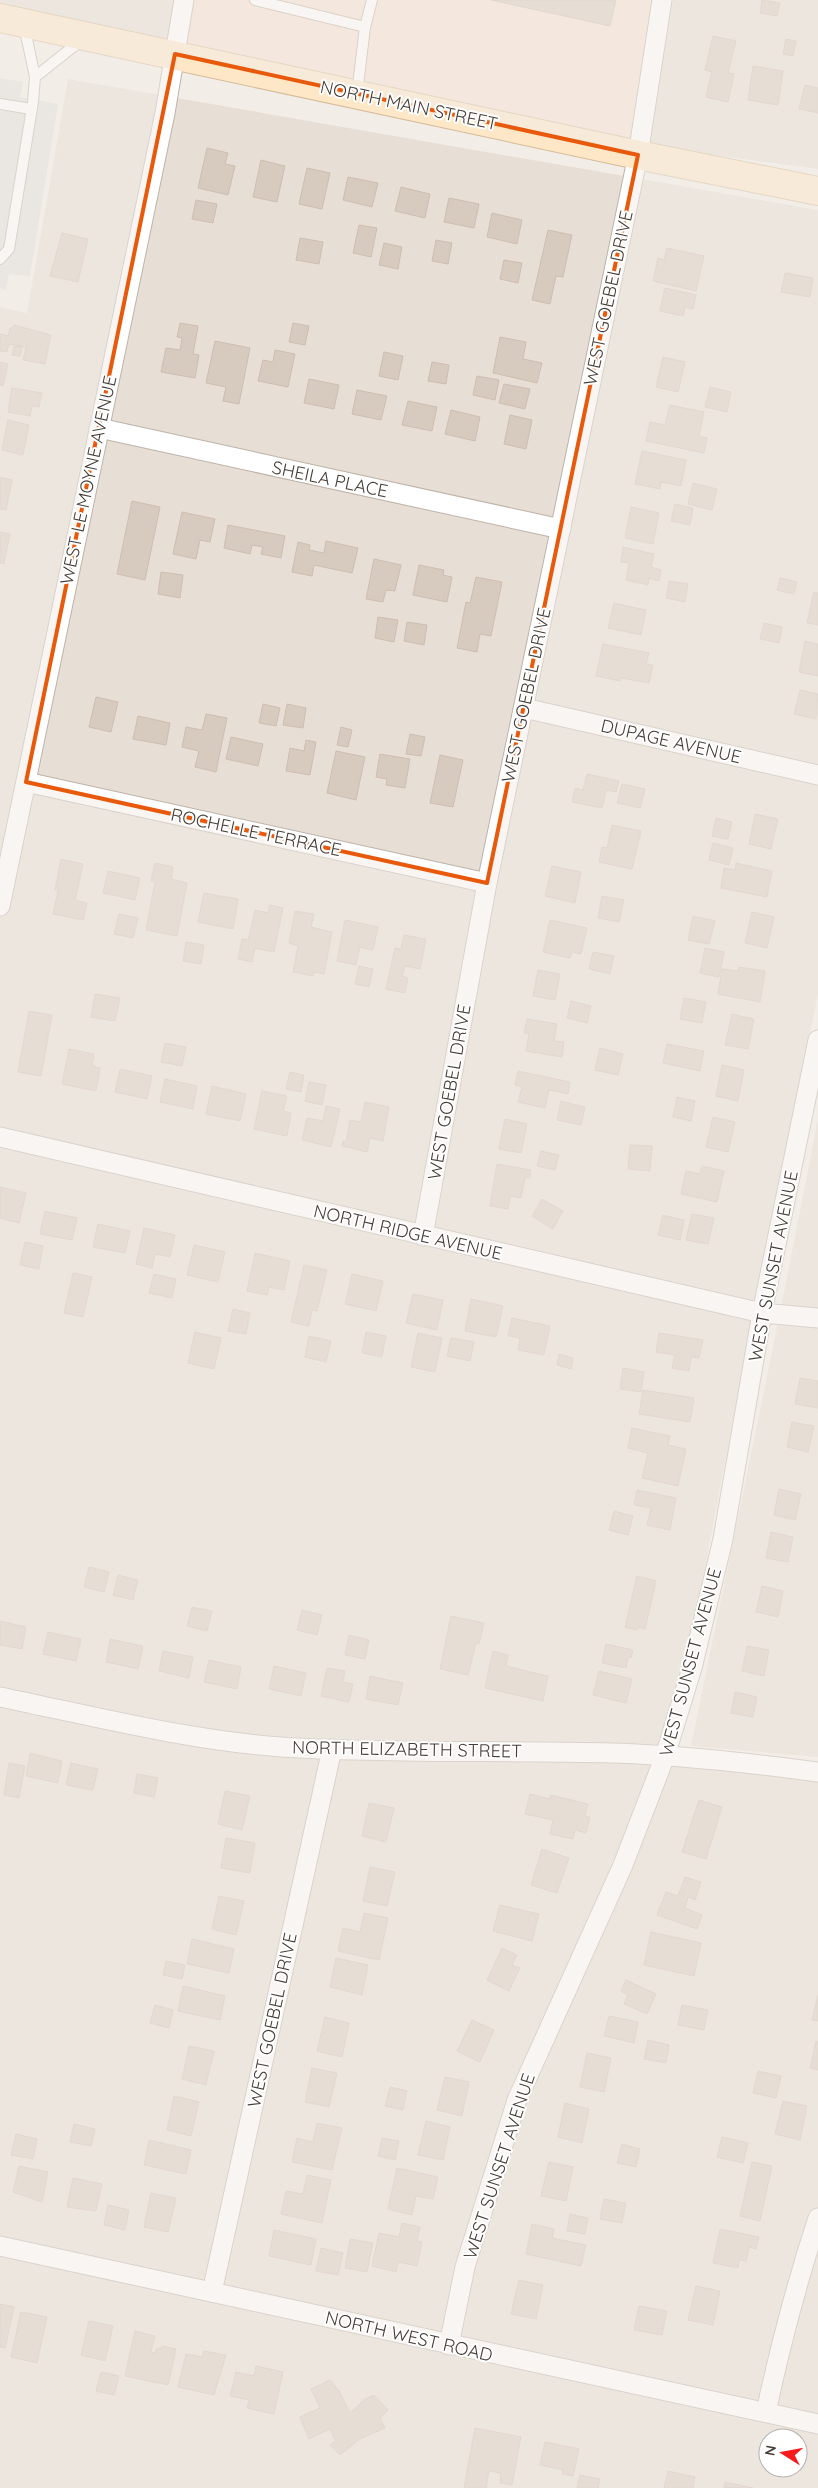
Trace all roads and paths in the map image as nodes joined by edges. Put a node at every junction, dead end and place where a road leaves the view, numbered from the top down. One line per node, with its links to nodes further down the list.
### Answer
1 (184, 0): 8 (street, WEST LE MOYNE AVENUE)
2 (255, 0): 6 (lane)
3 (372, 0): 6 (lane)
4 (662, 0): 13 (street, WEST GOEBEL DRIVE)
5 (12, 20): 7 (street, NORTH MAIN STREET); 9 (lane)
6 (365, 27): 10 (lane)
7 (88, 35): 8 (street, NORTH MAIN STREET); 9 (lane)
8 (175, 54): 10 (street, NORTH MAIN STREET); 16 (street, WEST LE MOYNE AVENUE)
9 (35, 78): 12 (lane)
10 (357, 94): 13 (street, NORTH MAIN STREET)
11 (0, 104): 12 (lane)
12 (31, 109): 15 (lane)
13 (638, 155): 14 (street, NORTH MAIN STREET); 17 (street, WEST GOEBEL DRIVE)
14 (818, 191)
15 (0, 260)
16 (99, 428): 17 (street, SHEILA PLACE); 20 (street, WEST LE MOYNE AVENUE)
17 (561, 529): 18 (street, WEST GOEBEL DRIVE)
18 (524, 708): 19 (street, DUPAGE AVENUE); 21 (street, WEST GOEBEL DRIVE)
19 (818, 774)
20 (26, 782): 21 (street, ROCHELLE TERRACE); 22 (street, WEST LE MOYNE AVENUE)
21 (487, 883): 25 (street, WEST GOEBEL DRIVE)
22 (0, 906)
23 (818, 1040): 26 (street, WEST SUNSET AVENUE)
24 (0, 1137): 25 (street, NORTH RIDGE AVENUE)
25 (422, 1236): 26 (street, NORTH RIDGE AVENUE)
26 (762, 1313): 27 (street, NORTH RIDGE AVENUE); 30 (street, WEST SUNSET AVENUE)
27 (818, 1318)
28 (0, 1697): 29 (street, NORTH ELIZABETH STREET)
29 (332, 1749): 30 (street, NORTH ELIZABETH STREET); 34 (street, WEST GOEBEL DRIVE)
30 (665, 1756): 31 (street, NORTH ELIZABETH STREET); 35 (street, WEST SUNSET AVENUE)
31 (818, 1772)
32 (818, 2218): 36 (street)
33 (0, 2246): 34 (street, NORTH WEST ROAD)
34 (212, 2292): 35 (street, NORTH WEST ROAD)
35 (449, 2345): 36 (street, NORTH WEST ROAD)
36 (766, 2412): 37 (street, NORTH WEST ROAD)
37 (818, 2424)

